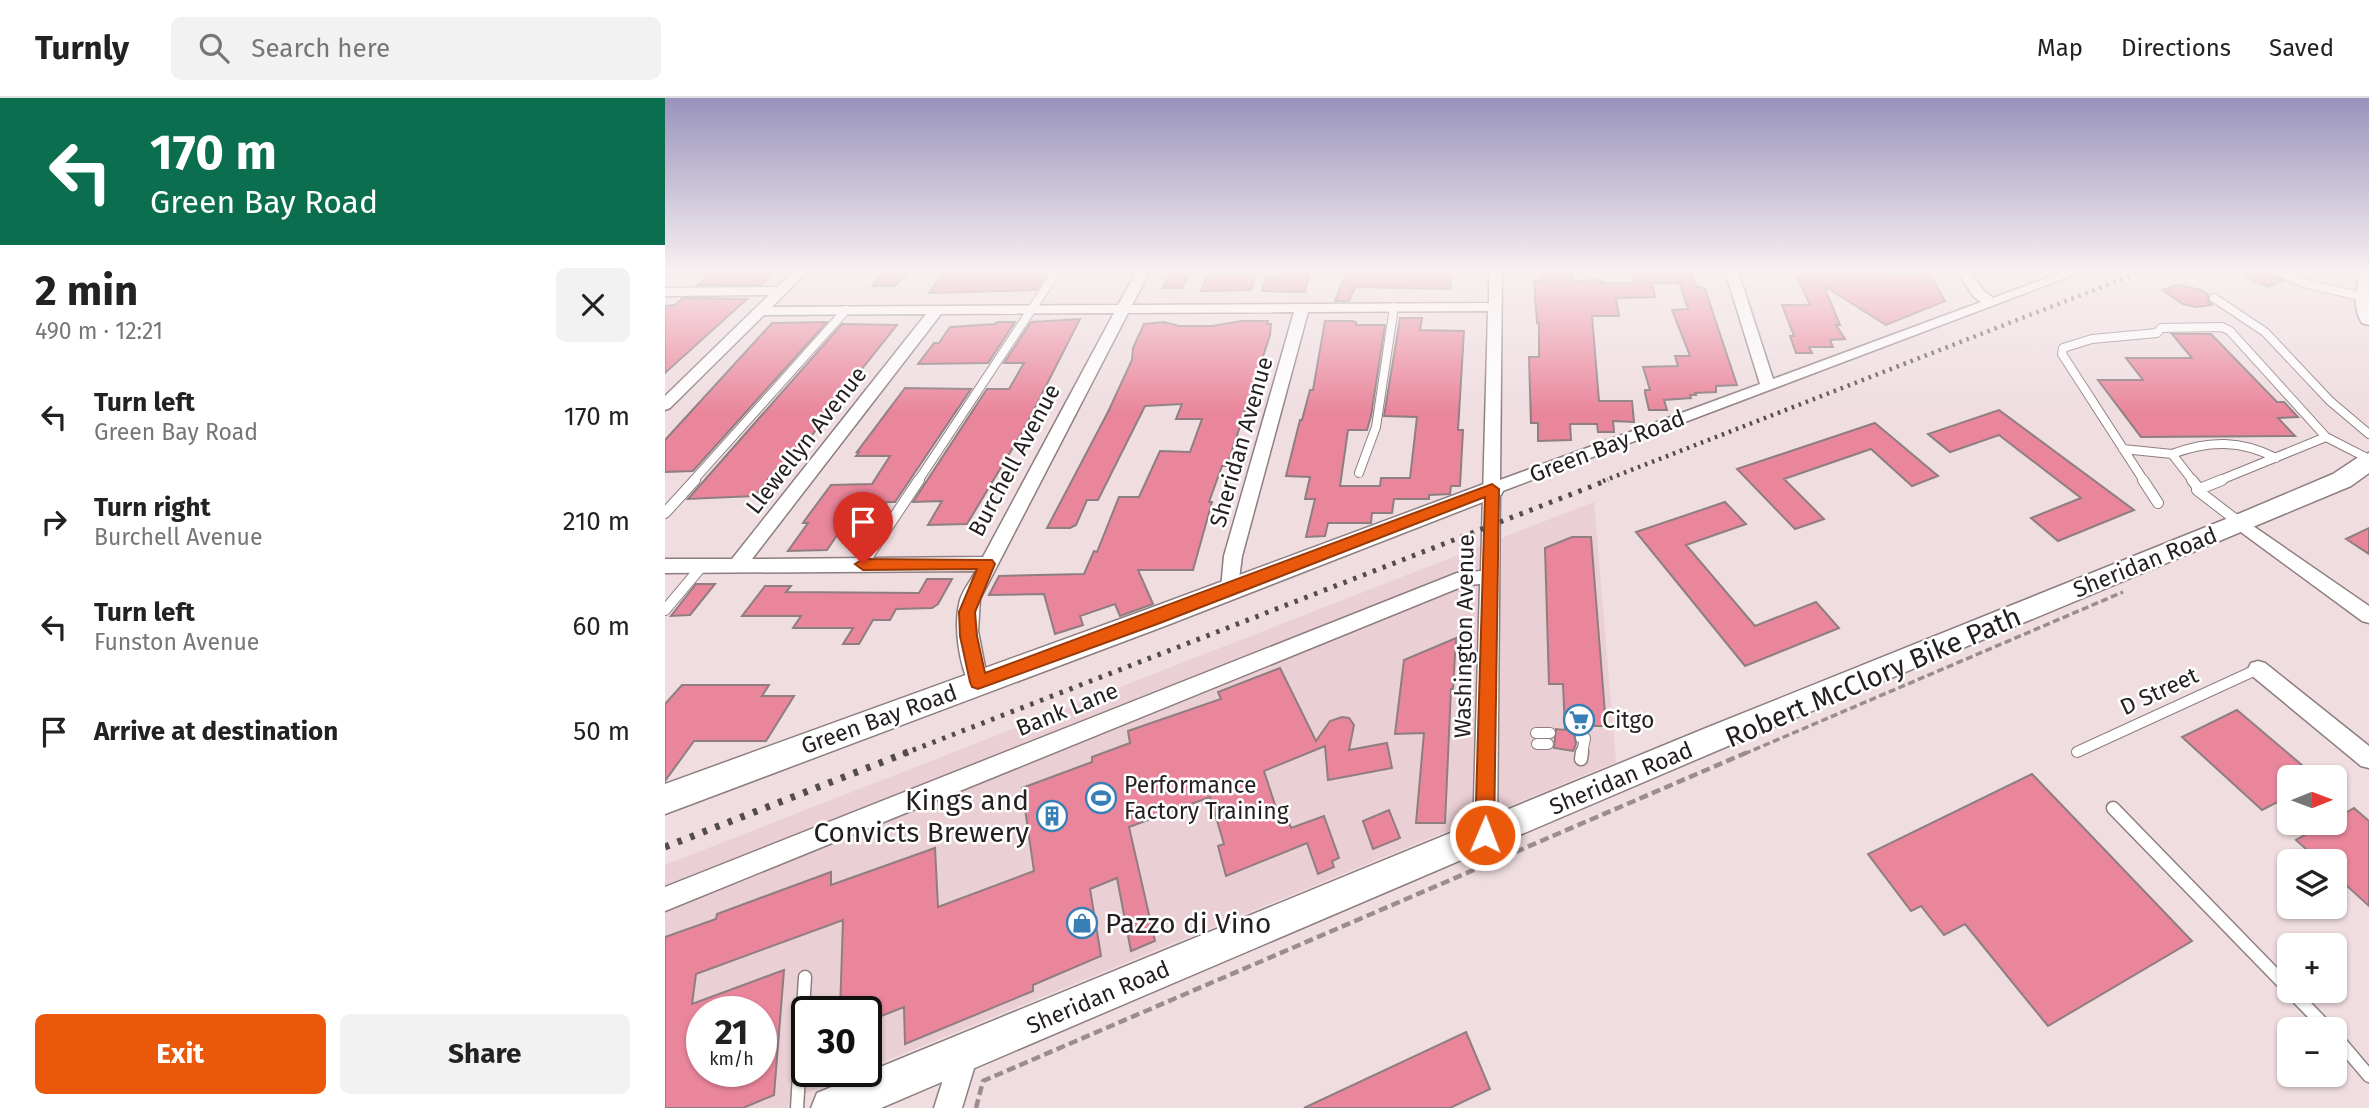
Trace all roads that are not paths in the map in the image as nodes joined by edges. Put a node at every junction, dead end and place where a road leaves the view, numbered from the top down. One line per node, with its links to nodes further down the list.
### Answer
1 (754, 318): 13 (street)
2 (839, 318): 24 (lane)
3 (931, 318): 28 (street, Llewellyn Avenue)
4 (1024, 318): 26 (lane)
5 (1117, 318): 27 (street, Burchell Avenue)
6 (1299, 318): 32 (street, Sheridan Avenue)
7 (1392, 318): 20 (lane)
8 (1495, 318): 21 (street, Washington Avenue)
9 (1746, 318): 12 (street)
10 (1947, 318): 12 (street, Green Bay Road)
11 (2248, 318): 14 (lane)
12 (1768, 386): 21 (street, Green Bay Road)
13 (665, 405)
14 (2369, 434)
15 (2326, 438): 16 (lane); 18 (lane); 19 (lane)
16 (2123, 449): 17 (lane); 23 (lane)
17 (2172, 454): 18 (lane); 22 (lane)
18 (2276, 458): 22 (lane)
19 (2369, 460): 25 (main road, Sheridan Road)
20 (1359, 472)
21 (1492, 489): 31 (street, Washington Avenue); 32 (main road, Green Bay Road)
22 (2199, 489): 25 (lane)
23 (2158, 503)
24 (665, 513)
25 (2240, 523): 34 (street); 41 (main road, Sheridan Road)
26 (863, 564): 27 (street); 28 (street)
27 (987, 564): 36 (street, Burchell Avenue)
28 (737, 565): 30 (street)
29 (665, 566): 30 (street)
30 (702, 566): 33 (lane)
31 (1490, 577): 41 (street, Washington Avenue); 42 (street, Bank Lane)
32 (1230, 589): 36 (main road, Green Bay Road)
33 (665, 610)
34 (2369, 616)
35 (2258, 669): 37 (lane, D Street); 38 (street)
36 (978, 682): 39 (main road, Green Bay Road)
37 (2077, 752)
38 (2369, 759)
39 (665, 799)
40 (2113, 808): 44 (lane)
41 (1485, 835): 48 (main road, Sheridan Road)
42 (665, 900)
43 (805, 977): 50 (lane)
44 (2277, 977)
45 (2303, 1003): 46 (lane)
46 (2316, 1017)
47 (2347, 1050): 49 (lane)
48 (965, 1052): 51 (main road, Sheridan Road); 52 (street)
49 (2369, 1076)
50 (797, 1108)
51 (832, 1108)
52 (949, 1108)

